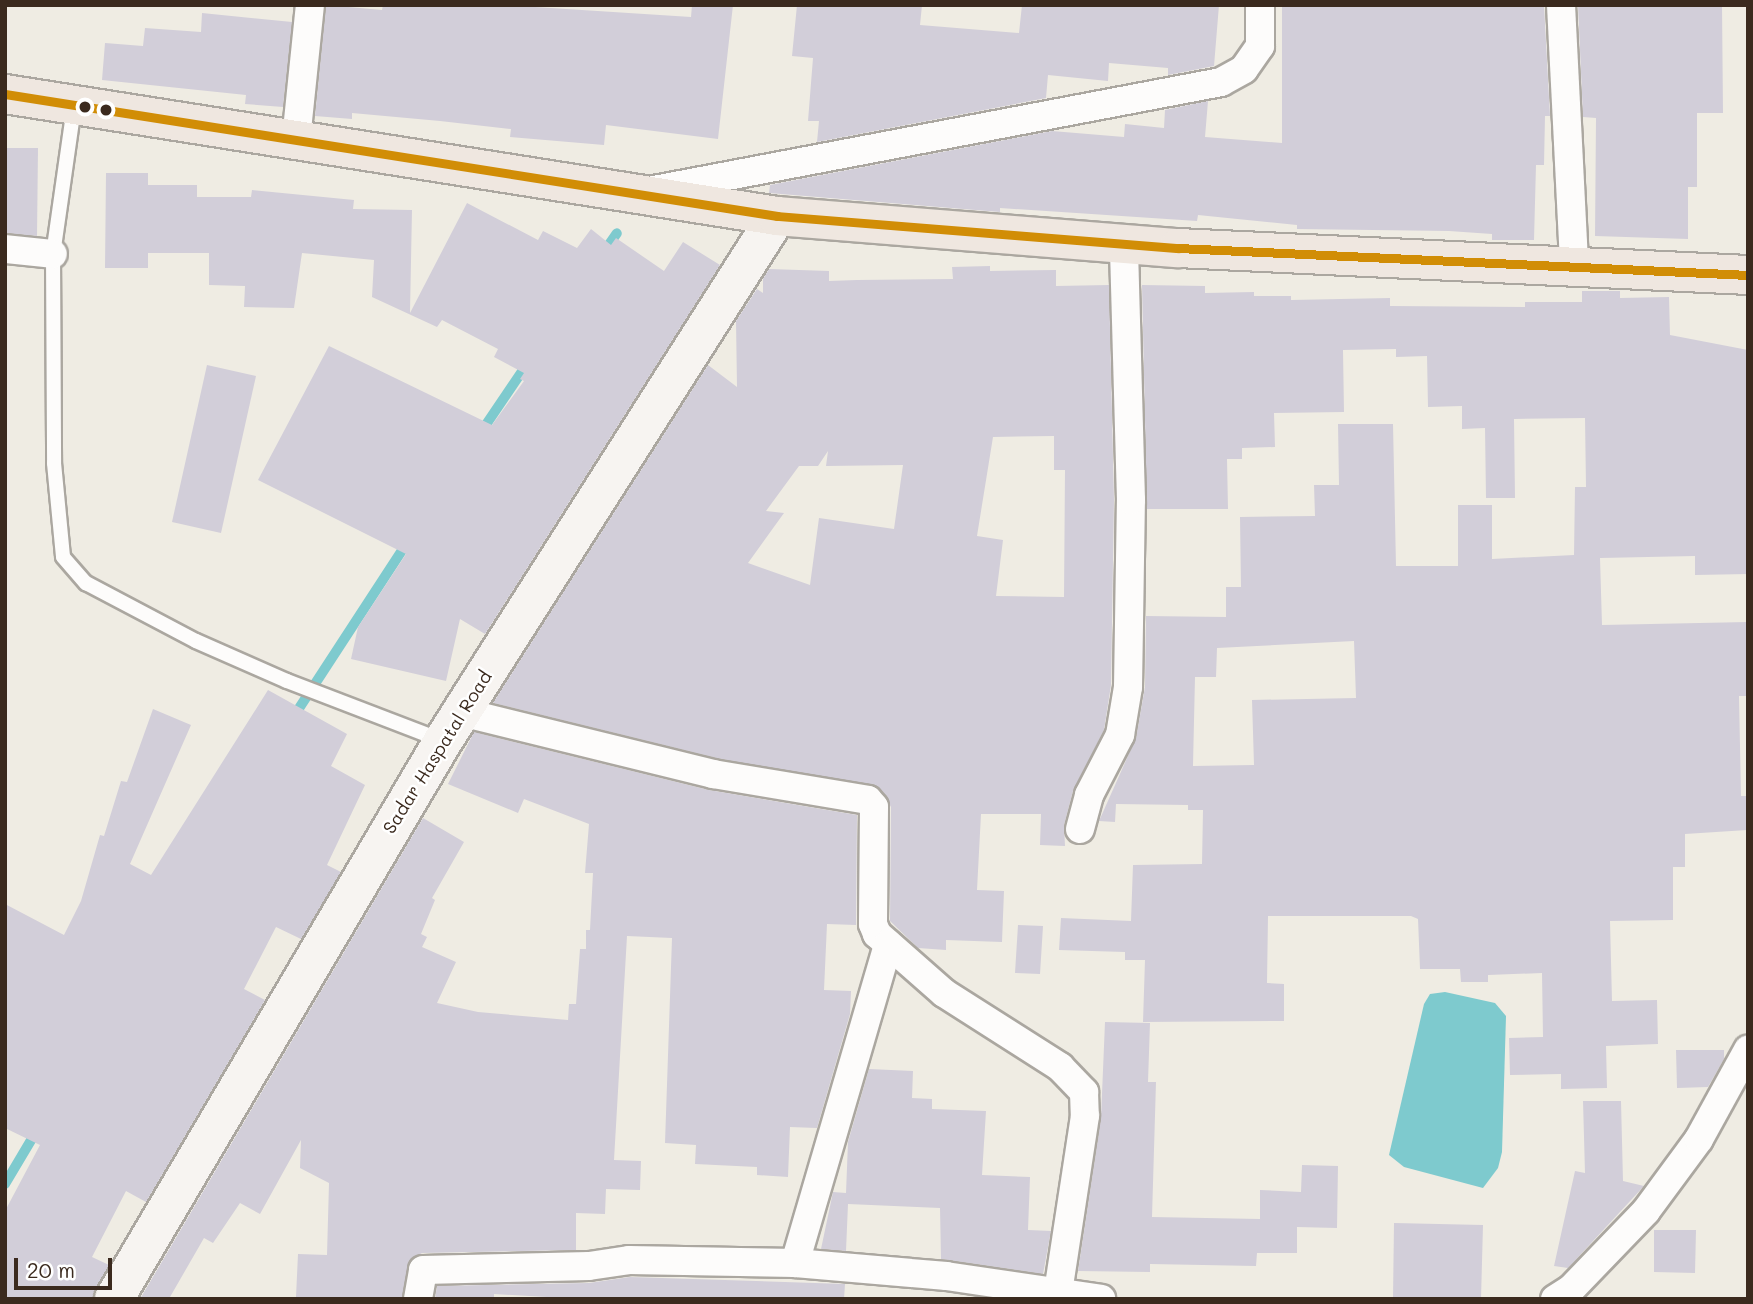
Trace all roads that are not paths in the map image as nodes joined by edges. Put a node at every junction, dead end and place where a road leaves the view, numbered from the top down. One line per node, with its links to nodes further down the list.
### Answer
1 (310, 5): 6 (street)
2 (1261, 5): 7 (street)
3 (1561, 5): 12 (street)
4 (5, 94): 5 (highway)
5 (74, 105): 6 (highway); 11 (lane)
6 (296, 140): 7 (highway)
7 (634, 193): 8 (highway)
8 (777, 216): 9 (highway); 14 (street, Sadar Haspatal Road)
9 (1124, 244): 12 (highway); 15 (street)
10 (5, 249): 11 (street)
11 (53, 254): 14 (lane)
12 (1574, 265): 13 (highway)
13 (1748, 275)
14 (452, 726): 16 (street); 20 (street, Sadar Haspatal Road)
15 (1080, 829)
16 (888, 944): 18 (street); 19 (street)
17 (1748, 1050): 23 (street)
18 (795, 1263): 19 (street); 21 (street)
19 (1057, 1296): 22 (street)
20 (114, 1299)
21 (418, 1299)
22 (1101, 1299)
23 (1555, 1299)

